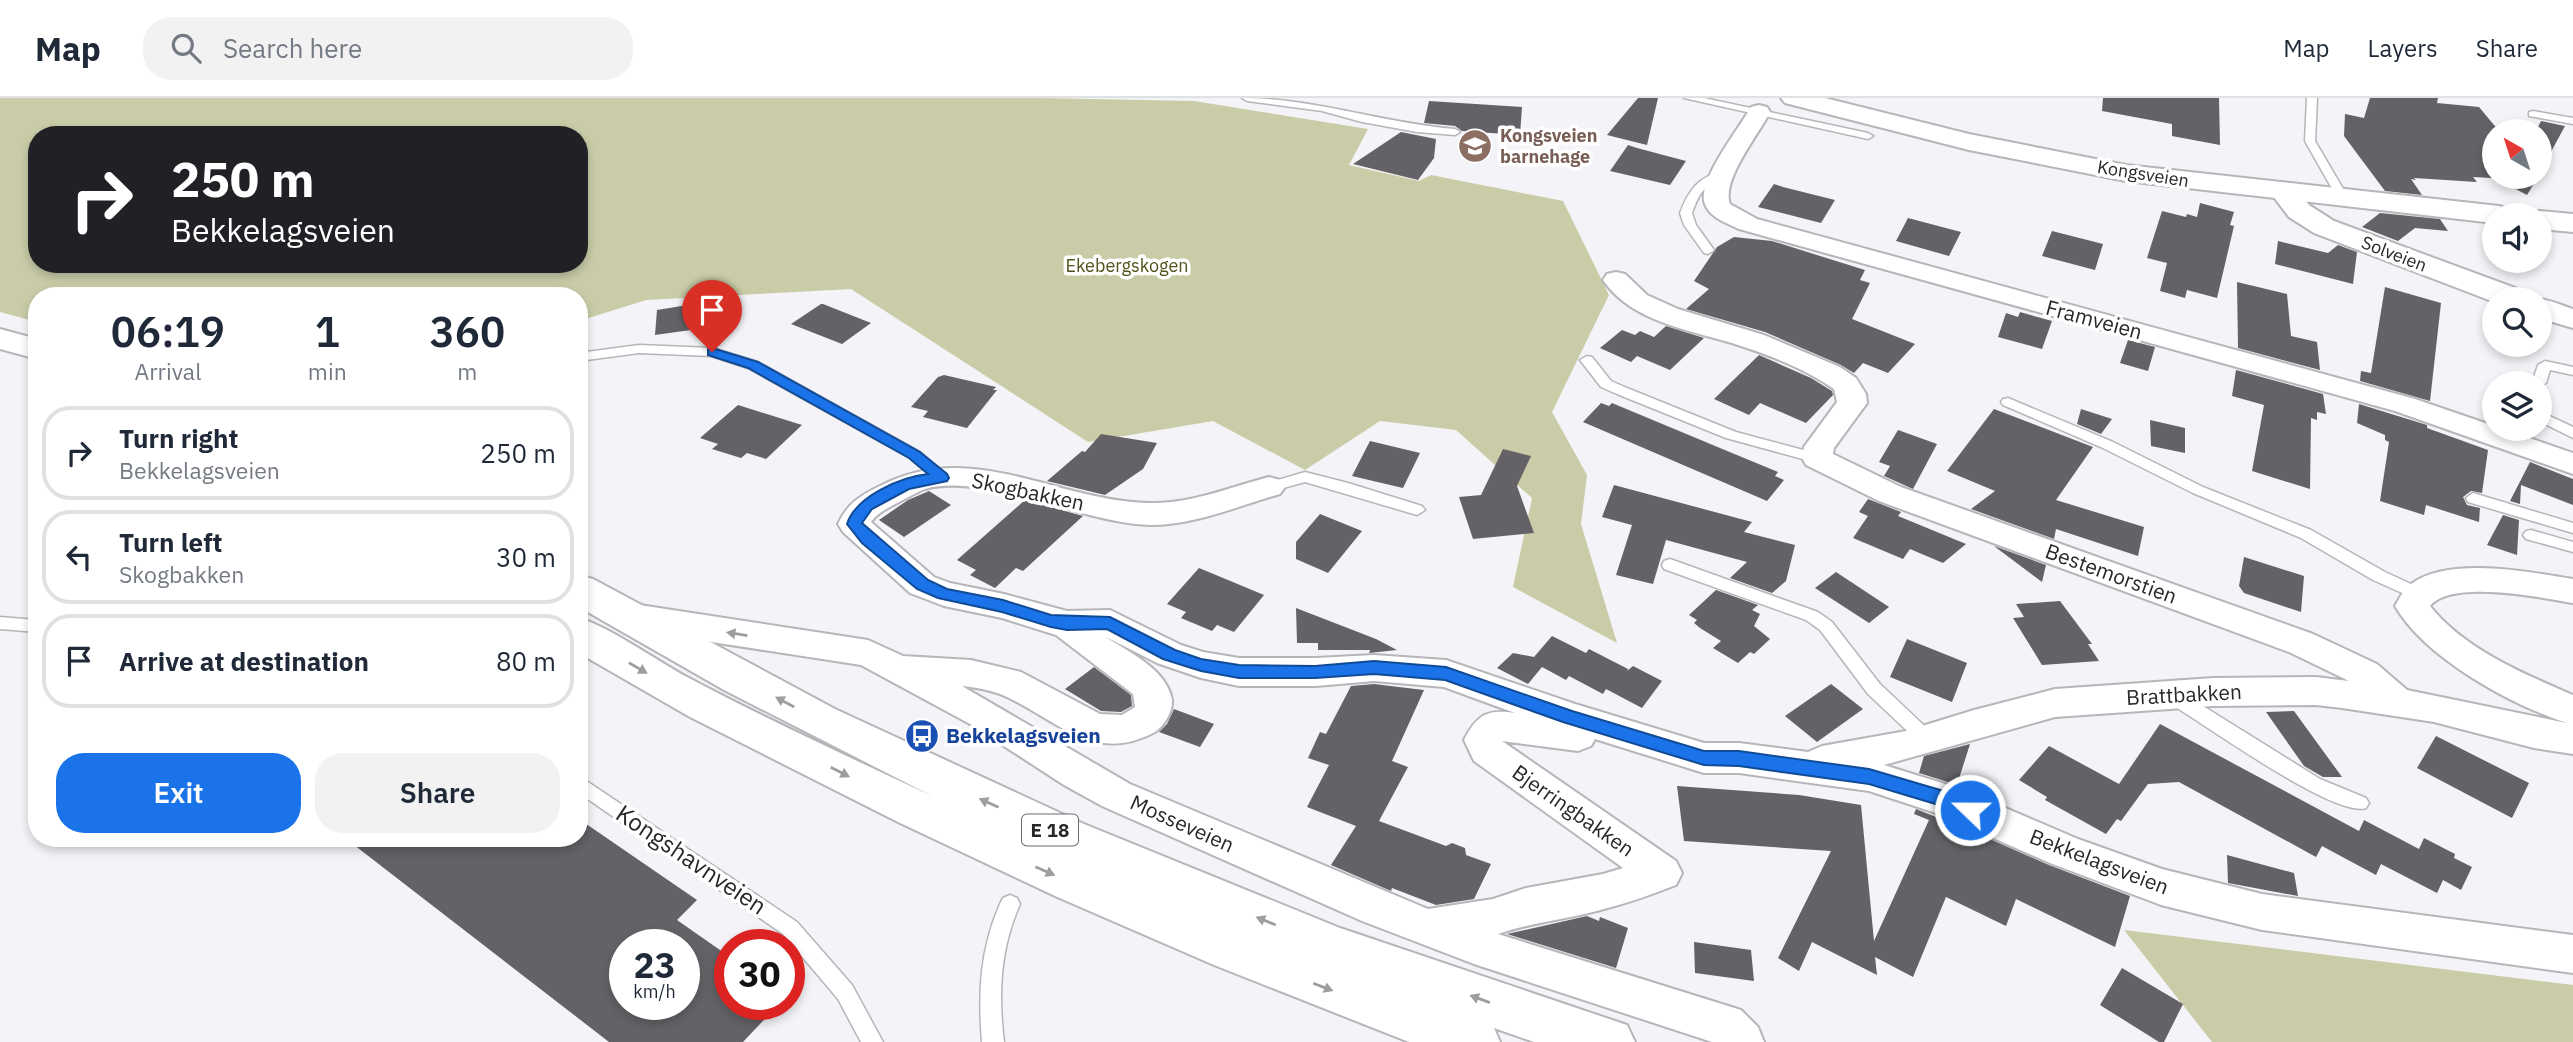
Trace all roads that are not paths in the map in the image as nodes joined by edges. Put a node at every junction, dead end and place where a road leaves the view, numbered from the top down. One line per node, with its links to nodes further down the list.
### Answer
1 (1247, 98): 8 (lane)
2 (1689, 98): 5 (lane)
3 (1794, 98): 11 (main road, Kongsveien)
4 (2312, 98): 12 (lane)
5 (1759, 112): 9 (lane); 10 (street, Framveien)
6 (2533, 114): 7 (lane)
7 (2573, 121)
8 (1455, 132)
9 (1868, 136)
10 (1723, 174): 16 (lane); 31 (street, Framveien)
11 (2284, 192): 12 (main road, Kongsveien); 18 (main road, Solveien)
12 (2343, 199): 13 (main road, Kongsveien)
13 (2482, 213)
14 (2552, 221): 15 (main road)
15 (2573, 223)
16 (1709, 250)
17 (1616, 280): 30 (street)
18 (2483, 287)
19 (2552, 312): 20 (main road)
20 (2573, 319)
21 (0, 339): 22 (main road)
22 (28, 347)
23 (588, 356): 32 (lane, Skogbakken)
24 (1587, 360): 30 (lane, Bestemorstien)
25 (2573, 370): 26 (lane)
26 (2543, 371)
27 (2008, 402): 41 (lane)
28 (2552, 422): 29 (lane)
29 (2573, 433)
30 (1817, 458): 49 (street, Bestemorstien)
31 (2573, 464)
32 (942, 478): 33 (street, Skogbakken); 45 (street, Bekkelagsveien)
33 (1269, 487): 35 (lane, Skogbakken)
34 (2473, 498): 36 (lane)
35 (1417, 510)
36 (2573, 528)
37 (2531, 535): 38 (lane)
38 (2573, 547)
39 (1670, 565): 51 (lane)
40 (2573, 591): 41 (street)
41 (2418, 594): 50 (street)
42 (588, 603): 44 (main road, Mosseveien / E 18)
43 (0, 623): 46 (lane)
44 (602, 624): 47 (street, Mosseveien, one-way to 44); 63 (main road, Mosseveien / E 18, one-way to 63); 64 (main road, Mosseveien / E 18, one-way to 44)
45 (1067, 624): 47 (street, Bekkelagsveien); 53 (street, Bekkelagsveien)
46 (28, 625)
47 (898, 667): 58 (street, Mosseveien)
48 (2173, 696): 49 (street, Brattbakken); 51 (street, Brattbakken); 56 (lane)
49 (2396, 702): 52 (street, Brattbakken)
50 (2573, 711)
51 (1926, 738): 54 (street, Brattbakken)
52 (2573, 739)
53 (1704, 758): 54 (street, Bekkelagsveien); 58 (street, Bjerringbakken)
54 (1800, 767): 59 (street, Bekkelagsveien)
55 (588, 789): 61 (lane, Kongshavnveien)
56 (2360, 803)
57 (1010, 904): 62 (lane)
58 (1430, 926): 60 (street, Mosseveien)
59 (2573, 954)
60 (1734, 1033)
61 (872, 1042)
62 (993, 1042)
63 (1474, 1042)
64 (1609, 1042)

